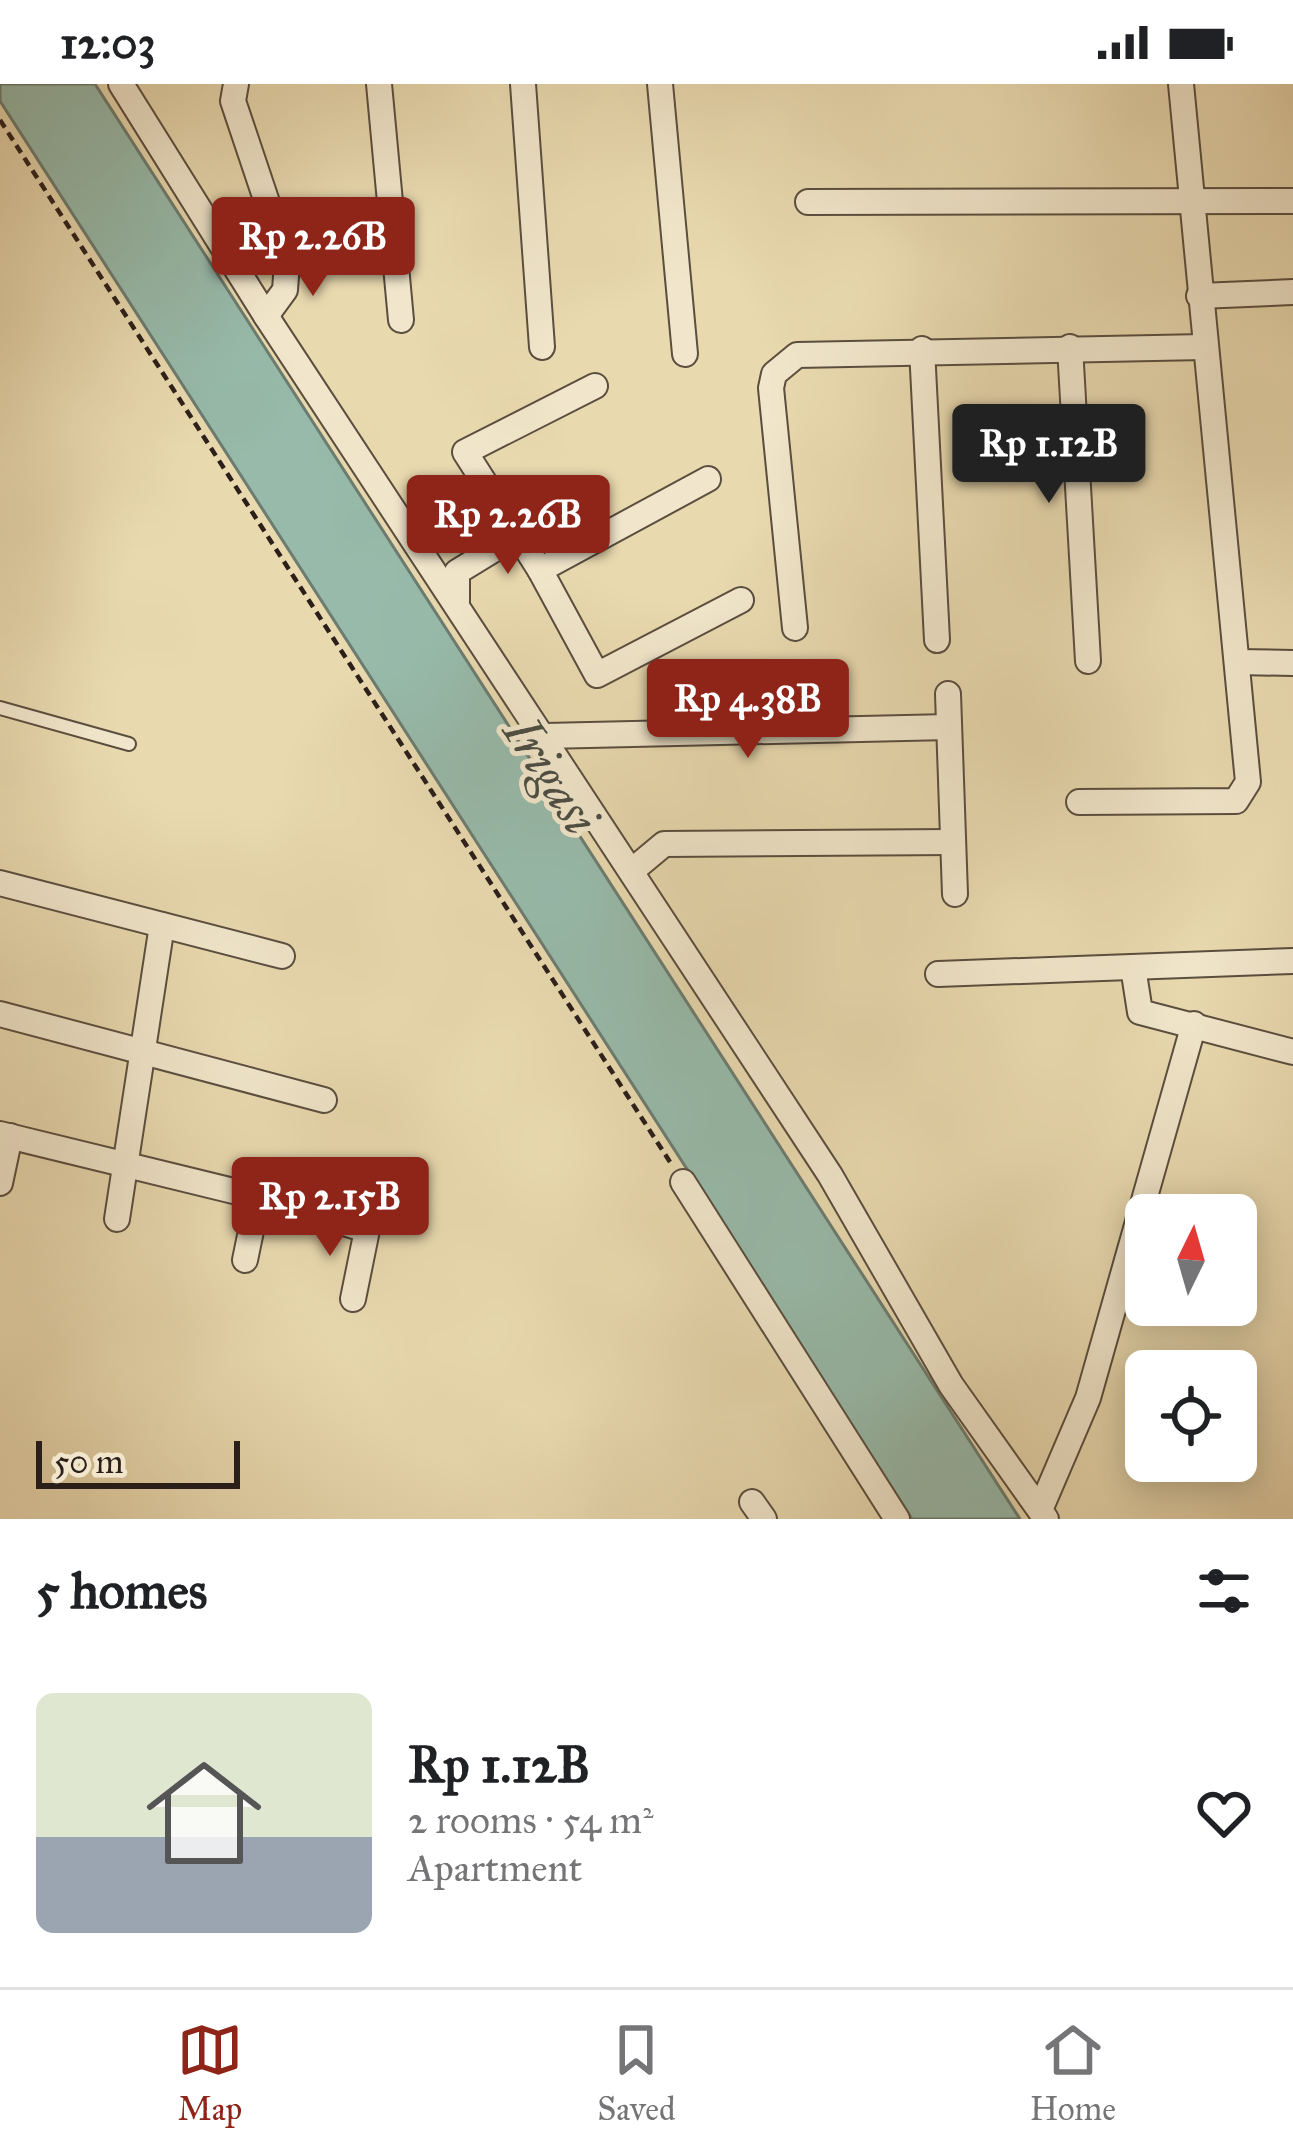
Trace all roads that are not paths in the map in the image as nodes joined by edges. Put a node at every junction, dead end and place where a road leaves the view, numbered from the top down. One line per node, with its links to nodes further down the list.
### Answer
1 (121, 84): 12 (street)
2 (236, 84): 12 (street)
3 (379, 84): 13 (street)
4 (523, 84): 14 (street)
5 (660, 84): 18 (street)
6 (1181, 84): 7 (street)
7 (1191, 199): 8 (street); 9 (street); 11 (street)
8 (1293, 201)
9 (808, 202)
10 (1293, 292): 11 (street)
11 (1199, 296): 16 (street)
12 (266, 316): 24 (street)
13 (401, 320)
14 (542, 347)
15 (1070, 347): 16 (street); 17 (street); 27 (street)
16 (1204, 347): 28 (street)
17 (922, 349): 25 (street); 26 (street)
18 (685, 354)
19 (595, 386): 21 (street)
20 (708, 479): 22 (street)
21 (516, 536): 22 (street); 24 (street)
22 (540, 570): 23 (street)
23 (741, 600)
24 (458, 603): 33 (street)
25 (795, 628)
26 (937, 640)
27 (1088, 661)
28 (1237, 662): 29 (street); 35 (street)
29 (1293, 663)
30 (948, 694): 32 (street)
31 (0, 708): 34 (lane)
32 (949, 727): 33 (street); 36 (street)
33 (545, 736): 37 (street)
34 (129, 744)
35 (1079, 802)
36 (953, 842): 37 (street); 39 (street)
37 (634, 869): 58 (street)
38 (0, 883): 40 (street)
39 (955, 894)
40 (162, 925): 41 (street); 47 (street)
41 (282, 956)
42 (1293, 961): 43 (street)
43 (1133, 967): 44 (street); 46 (street)
44 (938, 974)
45 (0, 1014): 47 (street)
46 (1194, 1024): 48 (street); 58 (street)
47 (144, 1050): 49 (street); 51 (street)
48 (1293, 1052)
49 (324, 1100)
50 (5, 1135): 51 (street); 53 (street)
51 (127, 1162): 54 (street); 55 (street)
52 (683, 1182): 59 (street)
53 (0, 1183)
54 (258, 1197): 56 (street); 57 (street)
55 (117, 1219)
56 (245, 1260)
57 (353, 1299)
58 (1043, 1515)
59 (897, 1519)

